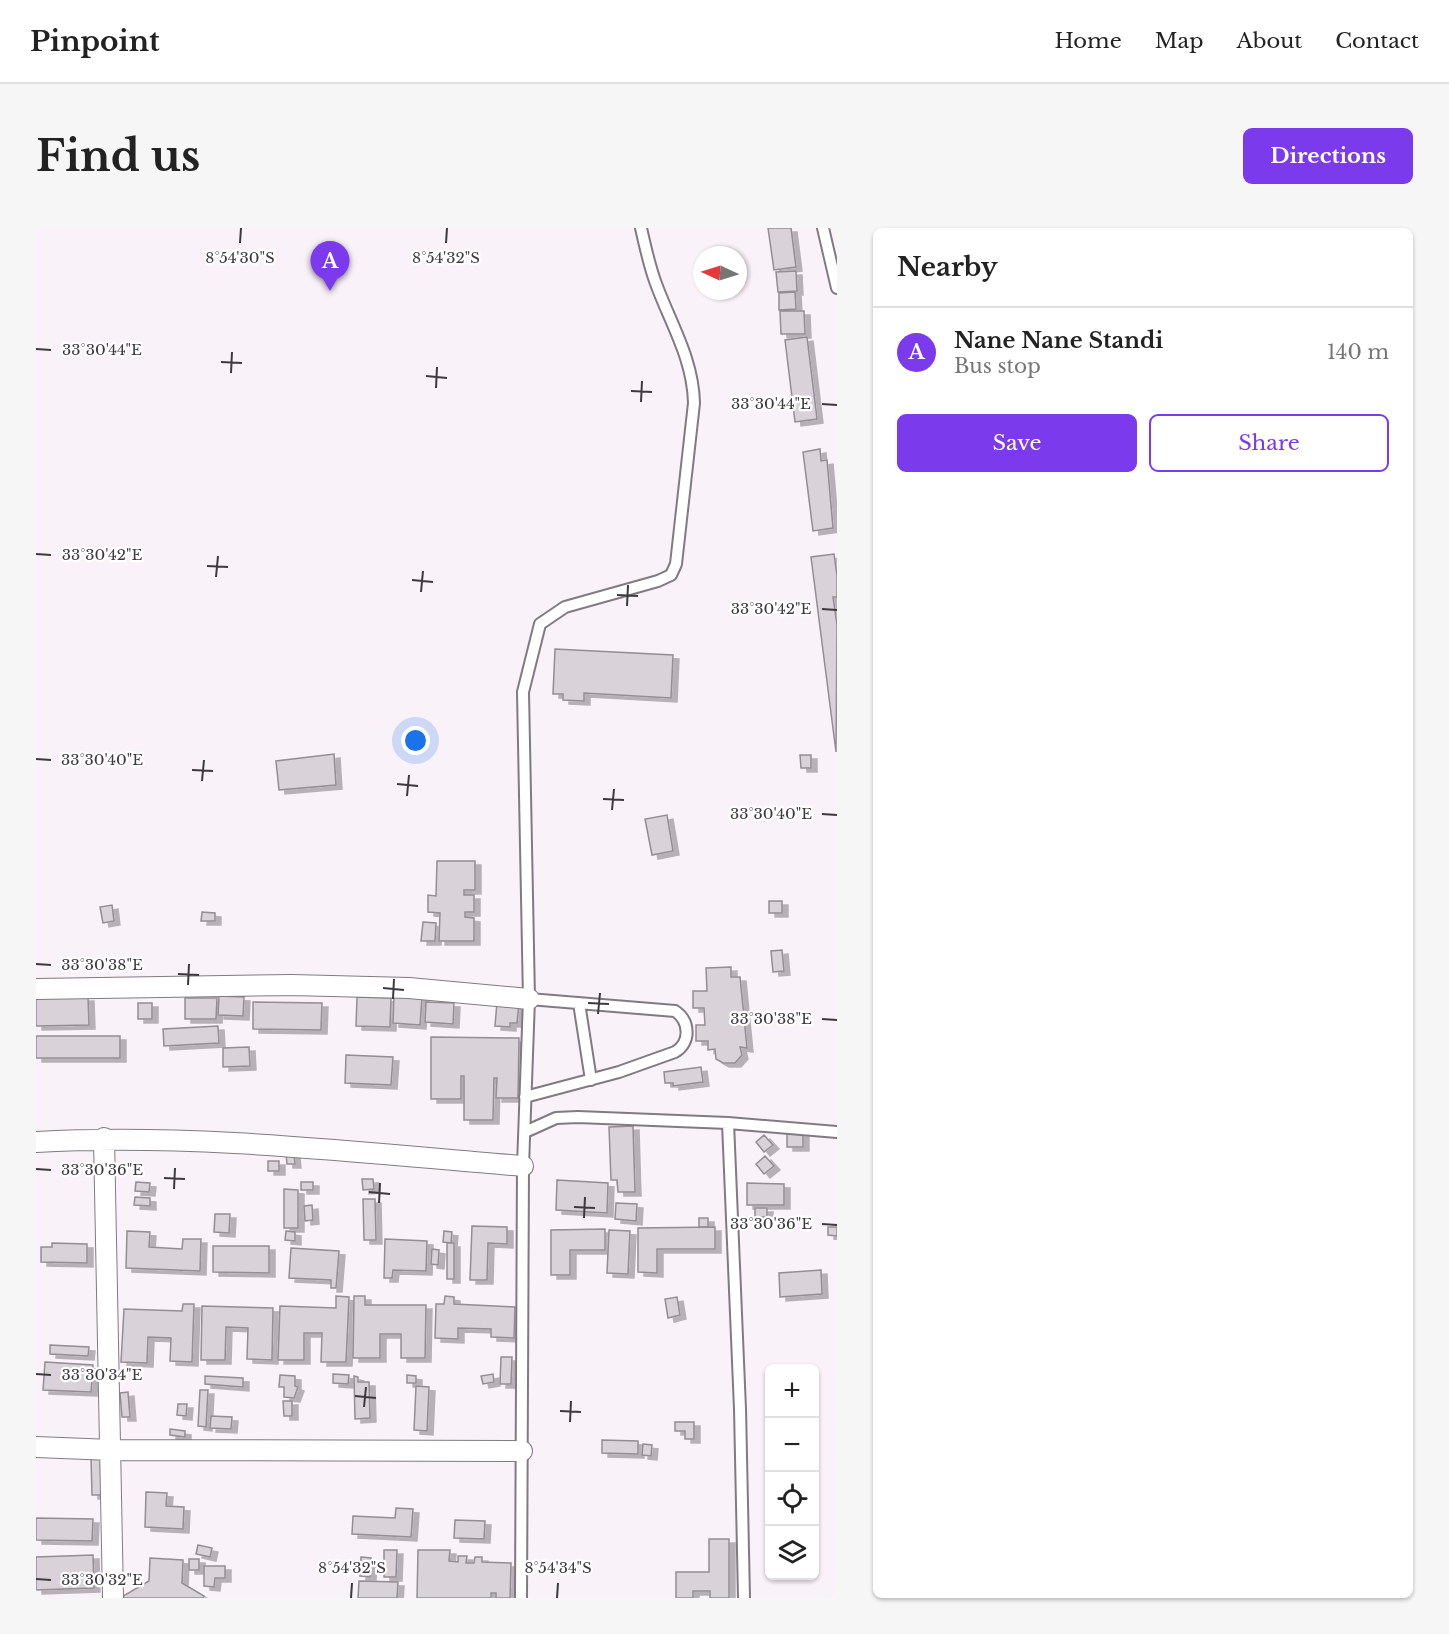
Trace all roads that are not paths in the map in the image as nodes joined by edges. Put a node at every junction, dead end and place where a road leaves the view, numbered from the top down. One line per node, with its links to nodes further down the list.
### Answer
1 (641, 228): 5 (lane)
2 (823, 228): 3 (lane)
3 (837, 288)
4 (36, 989): 5 (street)
5 (529, 999): 6 (lane); 8 (lane)
6 (579, 1003): 7 (lane); 7 (lane)
7 (591, 1080): 8 (lane)
8 (525, 1097): 10 (lane)
9 (728, 1123): 10 (lane); 11 (lane); 20 (lane)
10 (525, 1132): 14 (lane)
11 (837, 1132)
12 (104, 1138): 13 (street); 14 (street); 16 (street)
13 (36, 1142)
14 (524, 1166): 17 (lane)
15 (36, 1447): 16 (street)
16 (112, 1450): 17 (street); 18 (street)
17 (522, 1451): 19 (lane)
18 (113, 1598)
19 (521, 1598)
20 (744, 1598)

